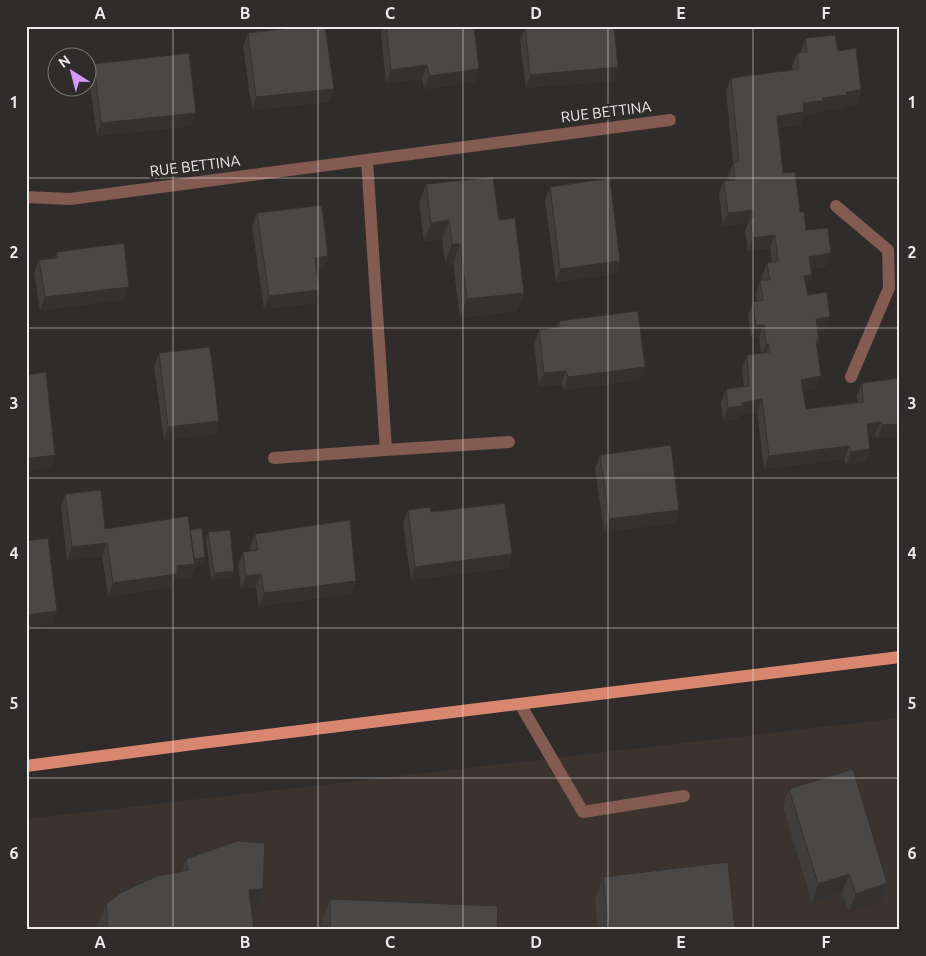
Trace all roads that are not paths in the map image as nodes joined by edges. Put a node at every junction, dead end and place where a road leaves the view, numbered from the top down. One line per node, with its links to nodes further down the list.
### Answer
1 (670, 120): 2 (street, RUE BETTINA)
2 (367, 160): 3 (street, RUE BETTINA); 8 (street)
3 (26, 197)
4 (836, 206): 5 (street)
5 (895, 289): 6 (street)
6 (851, 377)
7 (510, 442): 8 (street)
8 (386, 450): 9 (street)
9 (274, 458)
10 (900, 657): 11 (main road)
11 (520, 704): 12 (main road); 13 (street)
12 (26, 766)
13 (684, 796)

